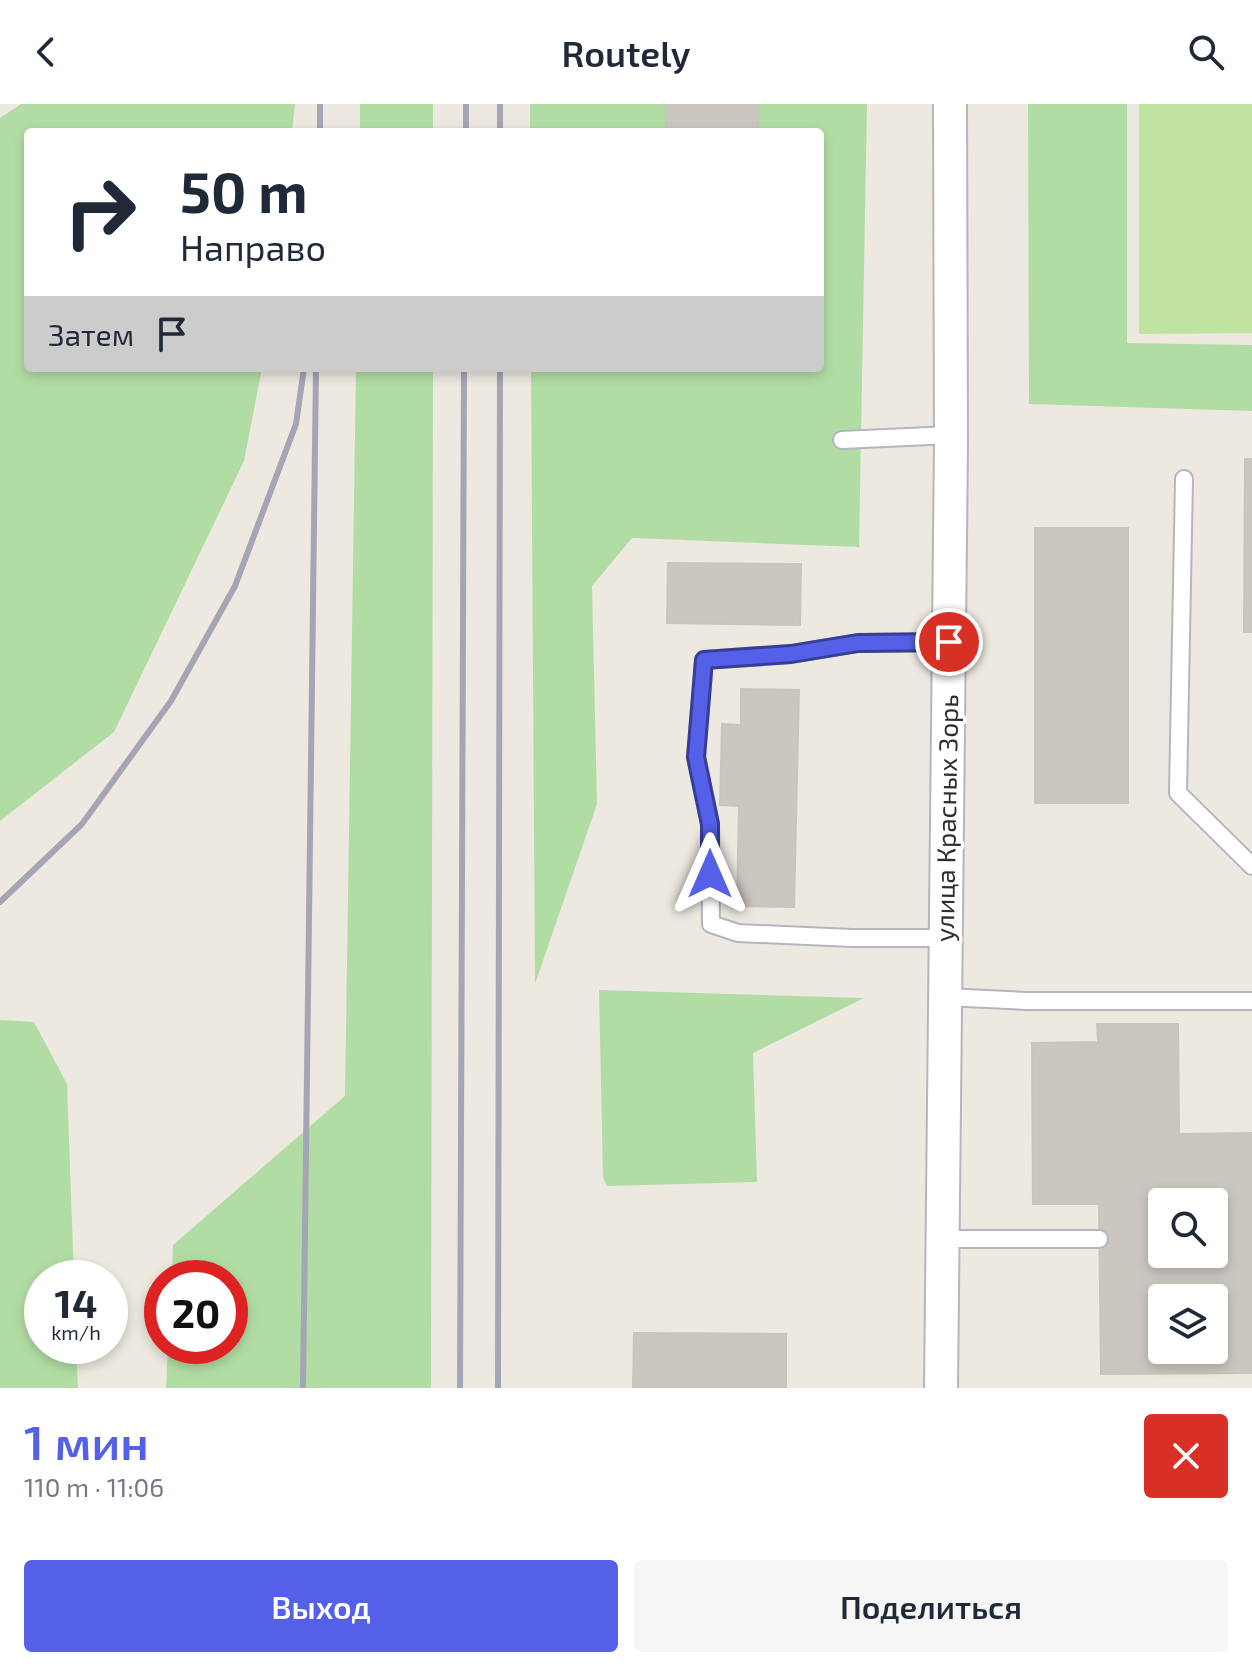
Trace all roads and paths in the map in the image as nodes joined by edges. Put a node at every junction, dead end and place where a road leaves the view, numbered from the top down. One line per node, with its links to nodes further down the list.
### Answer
1 (950, 104): 2 (street, улица Красных Зорь)
2 (951, 435): 3 (lane); 5 (street, улица Красных Зорь)
3 (842, 440)
4 (1184, 479): 6 (lane)
5 (949, 642): 7 (street, улица Красных Зорь); 7 (lane)
6 (1252, 866)
7 (946, 938): 8 (street, улица Красных Зорь)
8 (945, 997): 9 (lane); 10 (street, улица Красных Зорь)
9 (1252, 1001)
10 (943, 1239): 11 (lane); 12 (street, улица Красных Зорь)
11 (1099, 1239)
12 (941, 1388)

